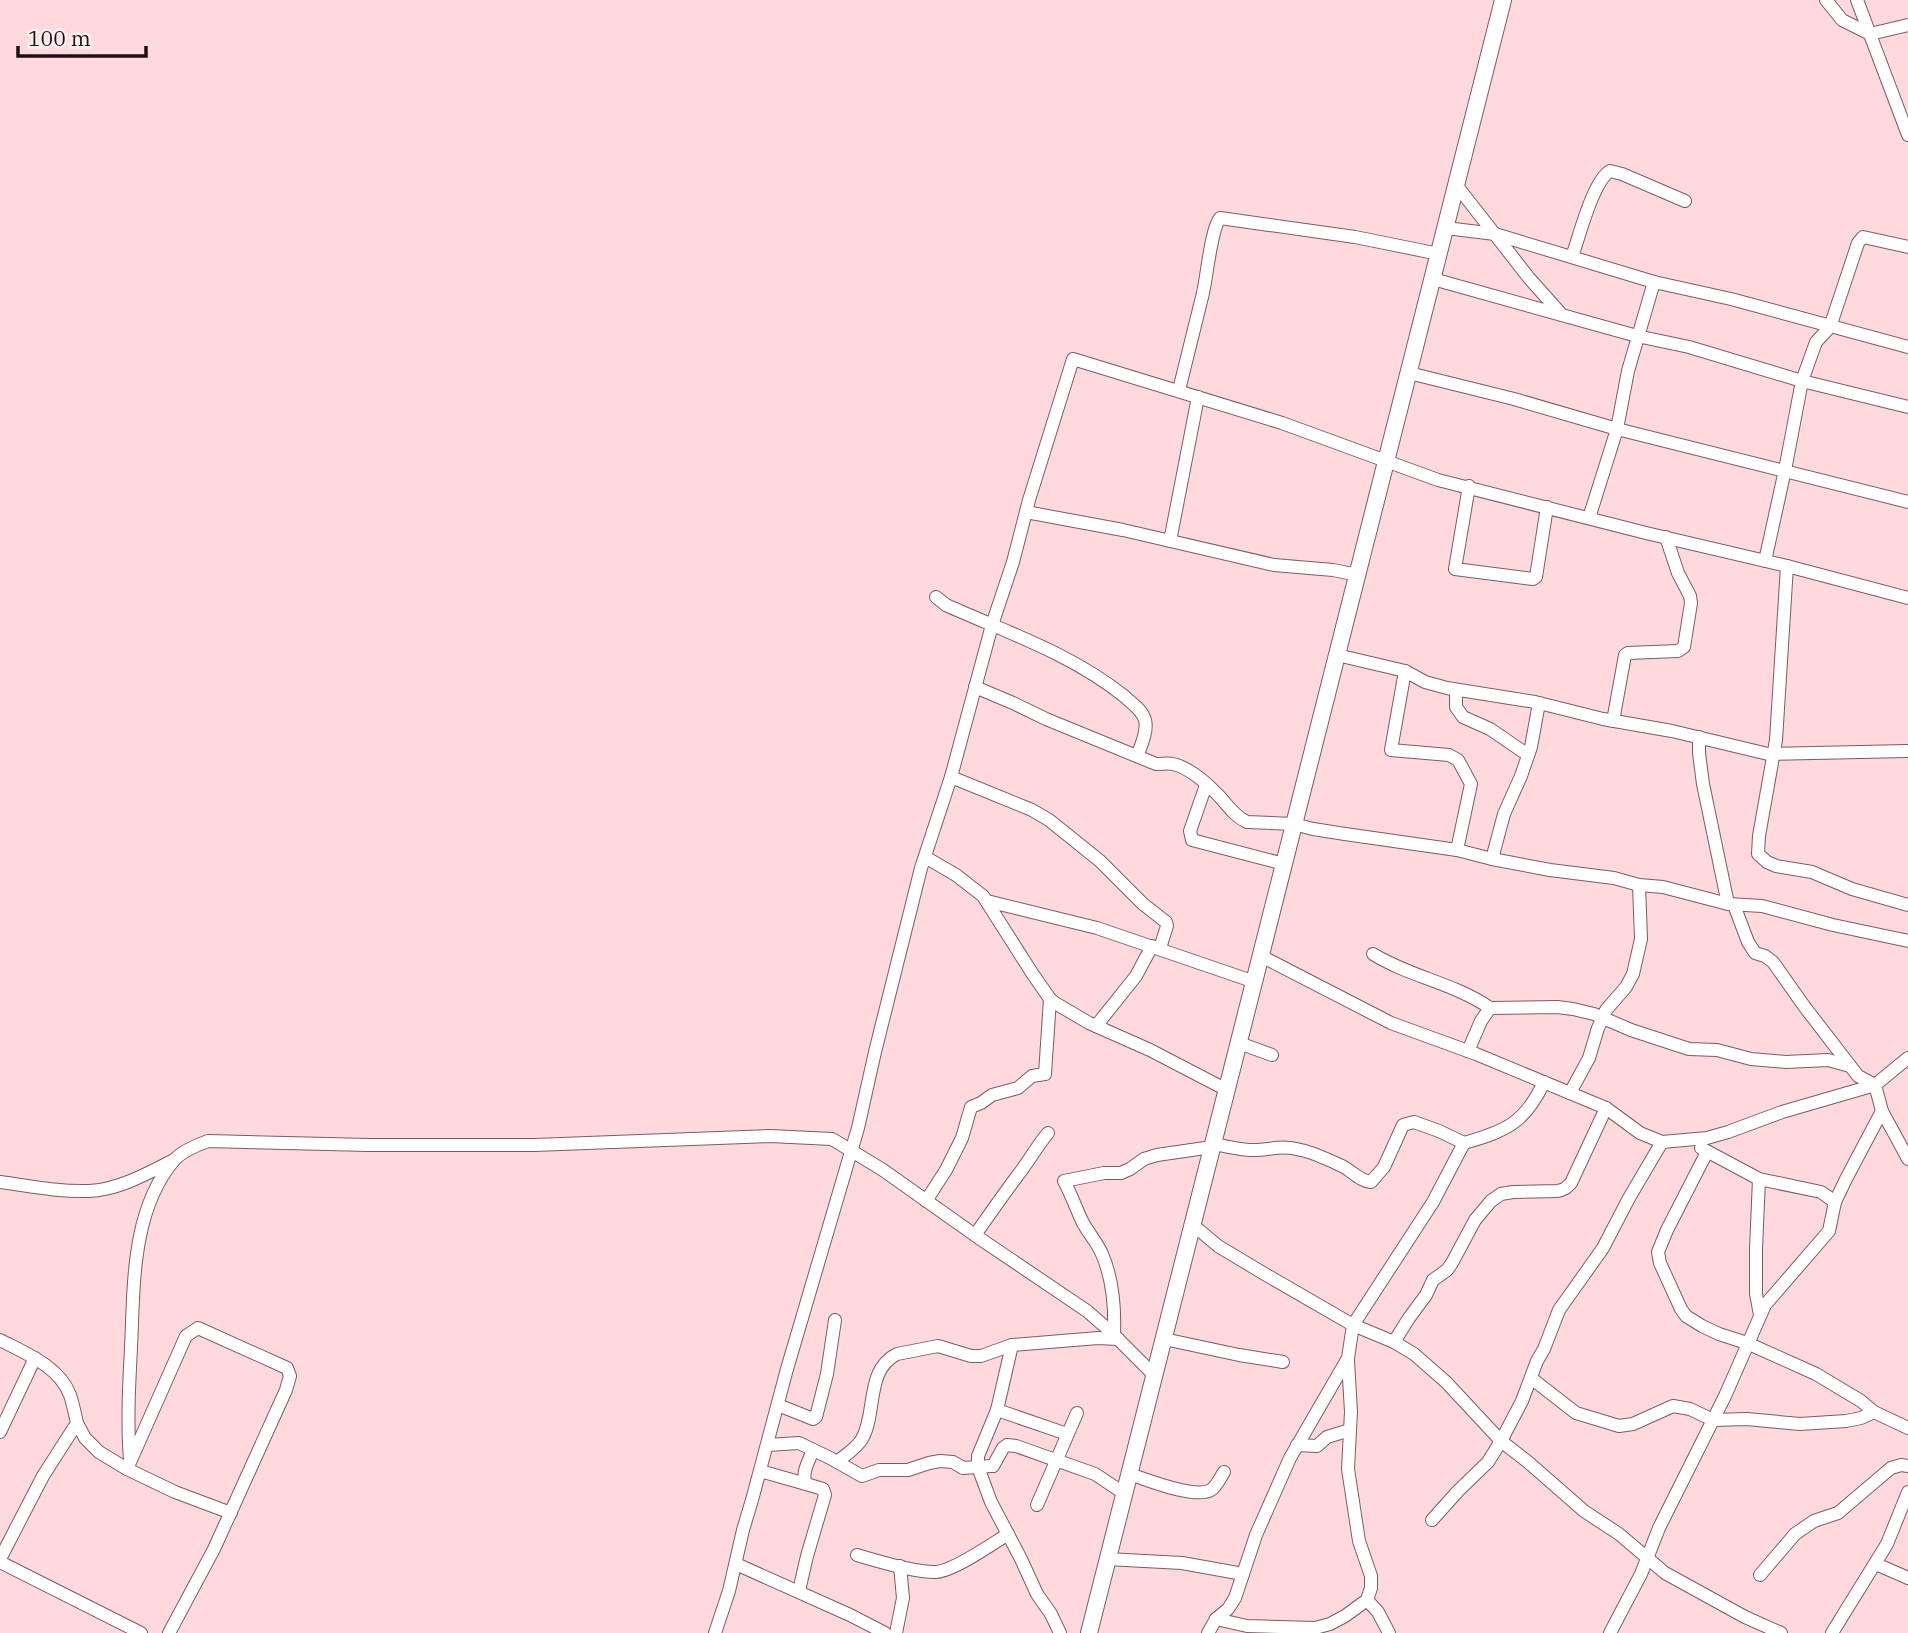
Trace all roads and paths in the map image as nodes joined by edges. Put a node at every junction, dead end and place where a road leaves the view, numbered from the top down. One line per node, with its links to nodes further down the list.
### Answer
1 (1503, 0): 7 (main road)
2 (1826, 0): 5 (street)
3 (1857, 0): 5 (street)
4 (1908, 25): 5 (street)
5 (1870, 34): 6 (street)
6 (1908, 135)
7 (1457, 186): 9 (main road); 10 (street)
8 (1685, 201): 13 (street)
9 (1446, 228): 10 (street); 12 (main road)
10 (1495, 234): 13 (street); 16 (street)
11 (1908, 247): 18 (street)
12 (1440, 254): 14 (main road); 24 (street)
13 (1572, 257): 15 (street)
14 (1433, 279): 16 (street); 22 (main road)
15 (1654, 282): 17 (street); 19 (street)
16 (1562, 315): 19 (street)
17 (1809, 320): 18 (street); 20 (street)
18 (1830, 327): 20 (street); 21 (street)
19 (1637, 336): 23 (street); 27 (street)
20 (1816, 342): 23 (street)
21 (1908, 347)
22 (1409, 373): 27 (street); 28 (main road)
23 (1802, 380): 26 (street); 29 (street)
24 (1179, 390): 25 (street); 33 (street)
25 (1198, 397): 28 (street); 36 (street)
26 (1908, 407)
27 (1617, 429): 29 (street); 34 (street)
28 (1387, 462): 30 (street); 39 (main road)
29 (1785, 470): 31 (street); 37 (street)
30 (1469, 486): 32 (street); 32 (street)
31 (1908, 502)
32 (1547, 507): 34 (street)
33 (1026, 512): 36 (street); 42 (street)
34 (1589, 518): 35 (street)
35 (1667, 537): 37 (street); 48 (street)
36 (1170, 541): 39 (street)
37 (1765, 561): 38 (street)
38 (1787, 566): 41 (street); 51 (street)
39 (1358, 575): 43 (main road)
40 (936, 597): 42 (street)
41 (1908, 598)
42 (992, 625): 45 (street); 53 (street)
43 (1337, 655): 44 (street); 56 (main road)
44 (1405, 671): 46 (street); 57 (street)
45 (975, 687): 53 (street); 54 (street)
46 (1456, 690): 47 (street); 52 (street)
47 (1539, 703): 48 (street); 52 (street)
48 (1614, 721): 49 (street)
49 (1699, 737): 51 (street); 63 (street)
50 (1908, 751): 51 (street)
51 (1774, 754): 64 (street)
52 (1528, 755): 59 (street)
53 (1137, 756): 55 (street)
54 (951, 776): 58 (street); 66 (street)
55 (1206, 785): 56 (street); 60 (street)
56 (1294, 824): 57 (street); 60 (main road)
57 (1457, 850): 59 (street)
58 (925, 857): 62 (street); 90 (street)
59 (1492, 859): 61 (street)
60 (1284, 864): 68 (main road)
61 (1639, 885): 63 (street); 72 (street)
62 (987, 901): 66 (street); 70 (street)
63 (1731, 904): 65 (street); 78 (street)
64 (1908, 905)
65 (1908, 941)
66 (1156, 947): 69 (street); 73 (street)
67 (1373, 954): 71 (street)
68 (1261, 956): 69 (main road); 75 (street)
69 (1255, 982): 74 (main road)
70 (1050, 999): 73 (street); 96 (street)
71 (1490, 1008): 72 (street); 75 (street)
72 (1602, 1018): 78 (street); 82 (street)
73 (1096, 1026): 81 (street)
74 (1238, 1043): 76 (street); 81 (main road)
75 (1468, 1051): 79 (street)
76 (1272, 1055)
77 (1908, 1058): 80 (street)
78 (1850, 1066): 80 (street)
79 (1544, 1082): 82 (street); 87 (street)
80 (1875, 1085): 84 (street); 86 (street)
81 (1227, 1090): 89 (main road)
82 (1570, 1093): 83 (street)
83 (1606, 1108): 88 (street); 106 (street)
84 (1882, 1111): 92 (street); 97 (street)
85 (1048, 1133): 99 (street)
86 (1685, 1140): 88 (street); 91 (street)
87 (1464, 1143): 89 (street); 102 (street)
88 (1662, 1143): 113 (street)
89 (1212, 1145): 98 (main road); 103 (street)
90 (851, 1149): 93 (street); 96 (street); 114 (street)
91 (1707, 1152): 94 (street); 107 (street)
92 (1908, 1159)
93 (175, 1160): 95 (street); 130 (street)
94 (1759, 1179): 97 (street); 100 (street)
95 (0, 1182)
96 (926, 1200): 99 (street)
97 (1835, 1202): 100 (street)
98 (1192, 1224): 102 (street); 104 (main road)
99 (975, 1235): 103 (street)
100 (1760, 1315): 107 (street)
101 (835, 1320): 114 (street)
102 (1353, 1325): 106 (street); 110 (street)
103 (1116, 1337): 108 (street); 112 (street)
104 (1164, 1339): 111 (street); 112 (main road)
105 (0, 1340): 109 (street)
106 (1394, 1342): 124 (street)
107 (1748, 1343): 116 (street); 118 (street)
108 (1012, 1345): 115 (street); 129 (street)
109 (36, 1358): 119 (street); 122 (street)
110 (1348, 1358): 121 (street); 126 (street)
111 (1283, 1362)
112 (1155, 1376): 135 (main road)
113 (1531, 1378): 118 (street); 124 (street)
114 (778, 1405): 125 (street)
115 (997, 1410): 123 (street); 132 (street)
116 (1874, 1412): 118 (street); 120 (street)
117 (1077, 1413): 123 (street)
118 (1713, 1420): 145 (street)
119 (77, 1423): 130 (street); 146 (street)
120 (1908, 1428)
121 (1350, 1430): 126 (street); 154 (street)
122 (0, 1432)
123 (1067, 1434): 128 (street)
124 (1501, 1441): 141 (street); 145 (street)
125 (768, 1445): 127 (street); 133 (street)
126 (1297, 1445): 150 (street)
127 (813, 1450): 129 (street); 136 (street)
128 (1056, 1460): 132 (street); 138 (street); 139 (street)
129 (836, 1462): 132 (street)
130 (128, 1464): 140 (street); 140 (street)
131 (1908, 1466): 151 (street)
132 (978, 1467): 142 (street)
133 (761, 1471): 136 (street); 147 (street)
134 (1224, 1472): 135 (street)
135 (1130, 1474): 138 (main road)
136 (806, 1484): 153 (street)
137 (1908, 1492): 148 (street)
138 (1125, 1494): 144 (main road)
139 (1037, 1505)
140 (231, 1513): 157 (street)
141 (1432, 1520)
142 (1008, 1534): 149 (street); 161 (street)
143 (857, 1555): 149 (street)
144 (1107, 1559): 150 (street); 162 (main road)
145 (1647, 1559): 165 (street); 166 (street)
146 (0, 1561): 156 (street)
147 (736, 1564): 153 (street); 158 (street)
148 (1876, 1564): 152 (street); 167 (street)
149 (900, 1566): 160 (street)
150 (1243, 1574): 155 (street)
151 (1760, 1575)
152 (1908, 1578)
153 (799, 1591): 159 (street)
154 (1367, 1600): 155 (street); 164 (street)
155 (1216, 1619): 163 (street)
156 (141, 1633)
157 (169, 1633)
158 (715, 1633)
159 (886, 1633)
160 (896, 1633)
161 (1060, 1633)
162 (1089, 1633)
163 (1208, 1633)
164 (1389, 1633)
165 (1610, 1633)
166 (1781, 1633)
167 (1832, 1633)

